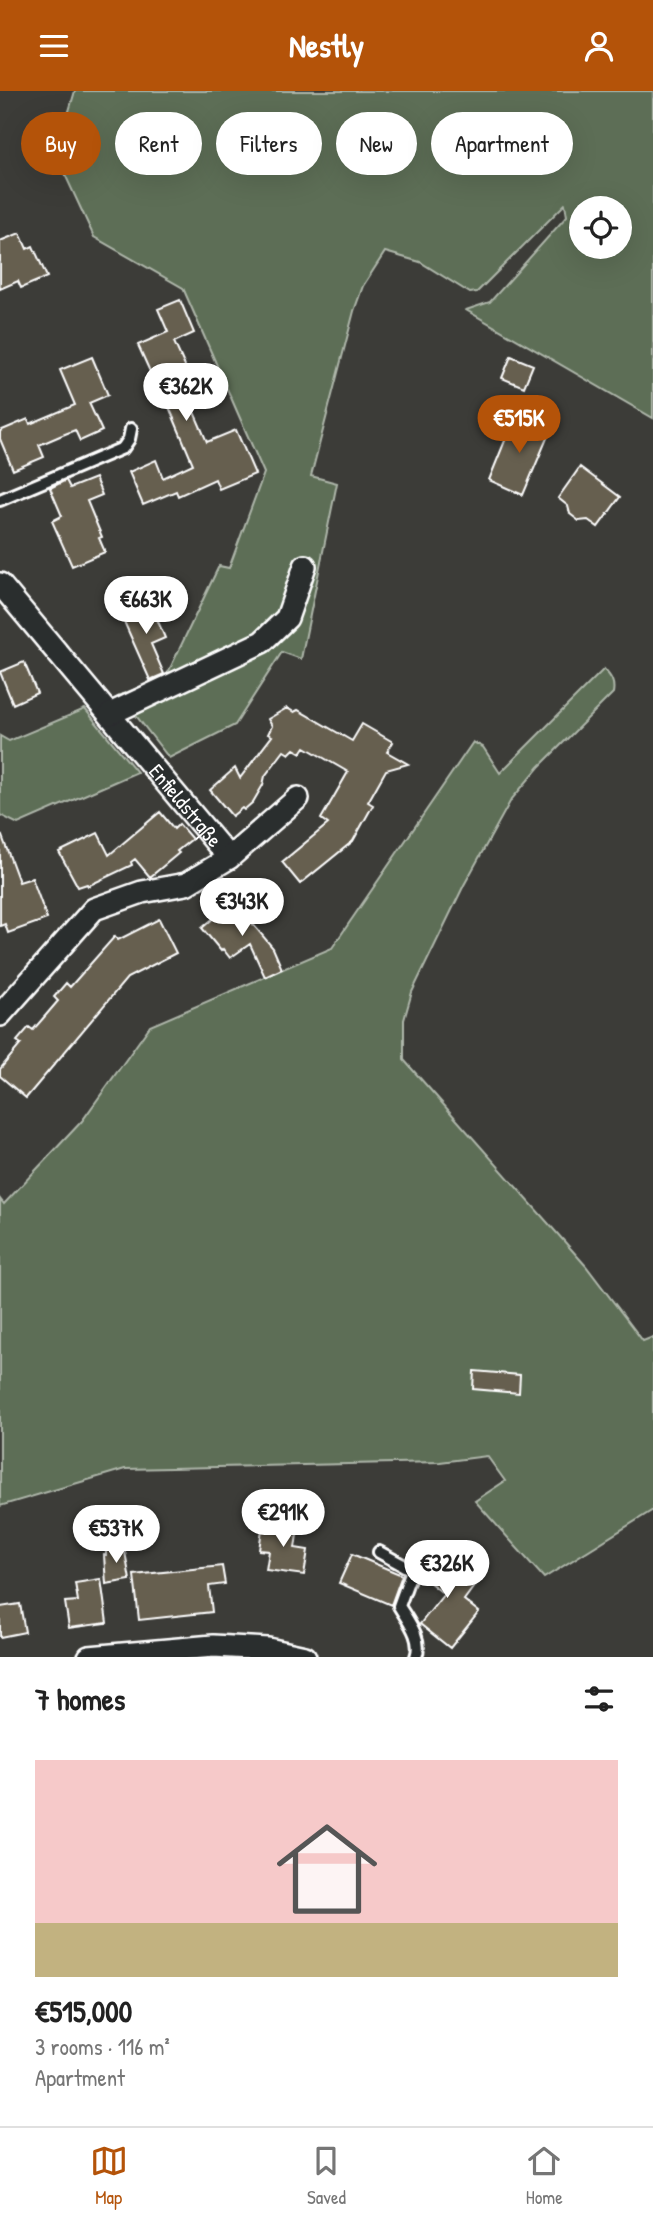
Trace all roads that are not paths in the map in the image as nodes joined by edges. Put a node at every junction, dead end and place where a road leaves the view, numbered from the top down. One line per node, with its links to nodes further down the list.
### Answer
1 (131, 429): 2 (lane)
2 (0, 500)
3 (305, 566): 5 (street)
4 (0, 584): 5 (street, Enfieldstraße)
5 (110, 714): 7 (street, Enfieldstraße)
6 (299, 798): 7 (street, Enfieldstraße)
7 (229, 858): 8 (street)
8 (0, 1015)
9 (379, 1552): 13 (lane)
10 (138, 1654): 11 (street); 12 (street)
11 (89, 1657)
12 (305, 1657)
13 (416, 1657)

